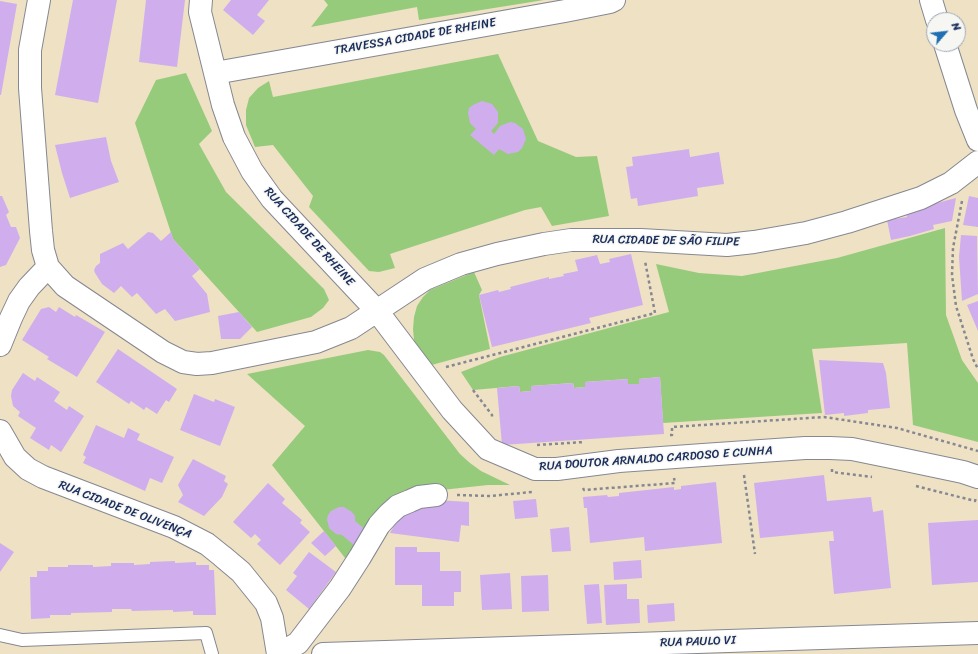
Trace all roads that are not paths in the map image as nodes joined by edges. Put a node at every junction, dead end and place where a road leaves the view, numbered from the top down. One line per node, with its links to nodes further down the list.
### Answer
1 (40, 0): 11 (street)
2 (201, 0): 8 (street, RUA CIDADE DE RHEINE)
3 (614, 0): 5 (street, TRAVESSA CIDADE DE RHEINE)
4 (931, 0): 6 (street)
5 (563, 5): 8 (street, TRAVESSA CIDADE DE RHEINE)
6 (935, 12)
7 (948, 52): 9 (street)
8 (215, 73): 12 (street, RUA CIDADE DE RHEINE)
9 (978, 140)
10 (978, 162): 12 (street, RUA CIDADE DE SÃO FILIPE)
11 (48, 267): 12 (street, RUA CIDADE DE SÃO FILIPE); 13 (street)
12 (377, 311): 15 (street, RUA DOUTOR ARNALDO CARDOSO E CUNHA)
13 (0, 345)
14 (0, 431): 20 (street, RUA CIDADE DE OLIVENÇA)
15 (978, 477)
16 (436, 495): 20 (street)
17 (978, 633): 21 (street, RUA PAULO VI)
18 (0, 635): 19 (lane)
19 (212, 654)
20 (279, 654)
21 (323, 654)

